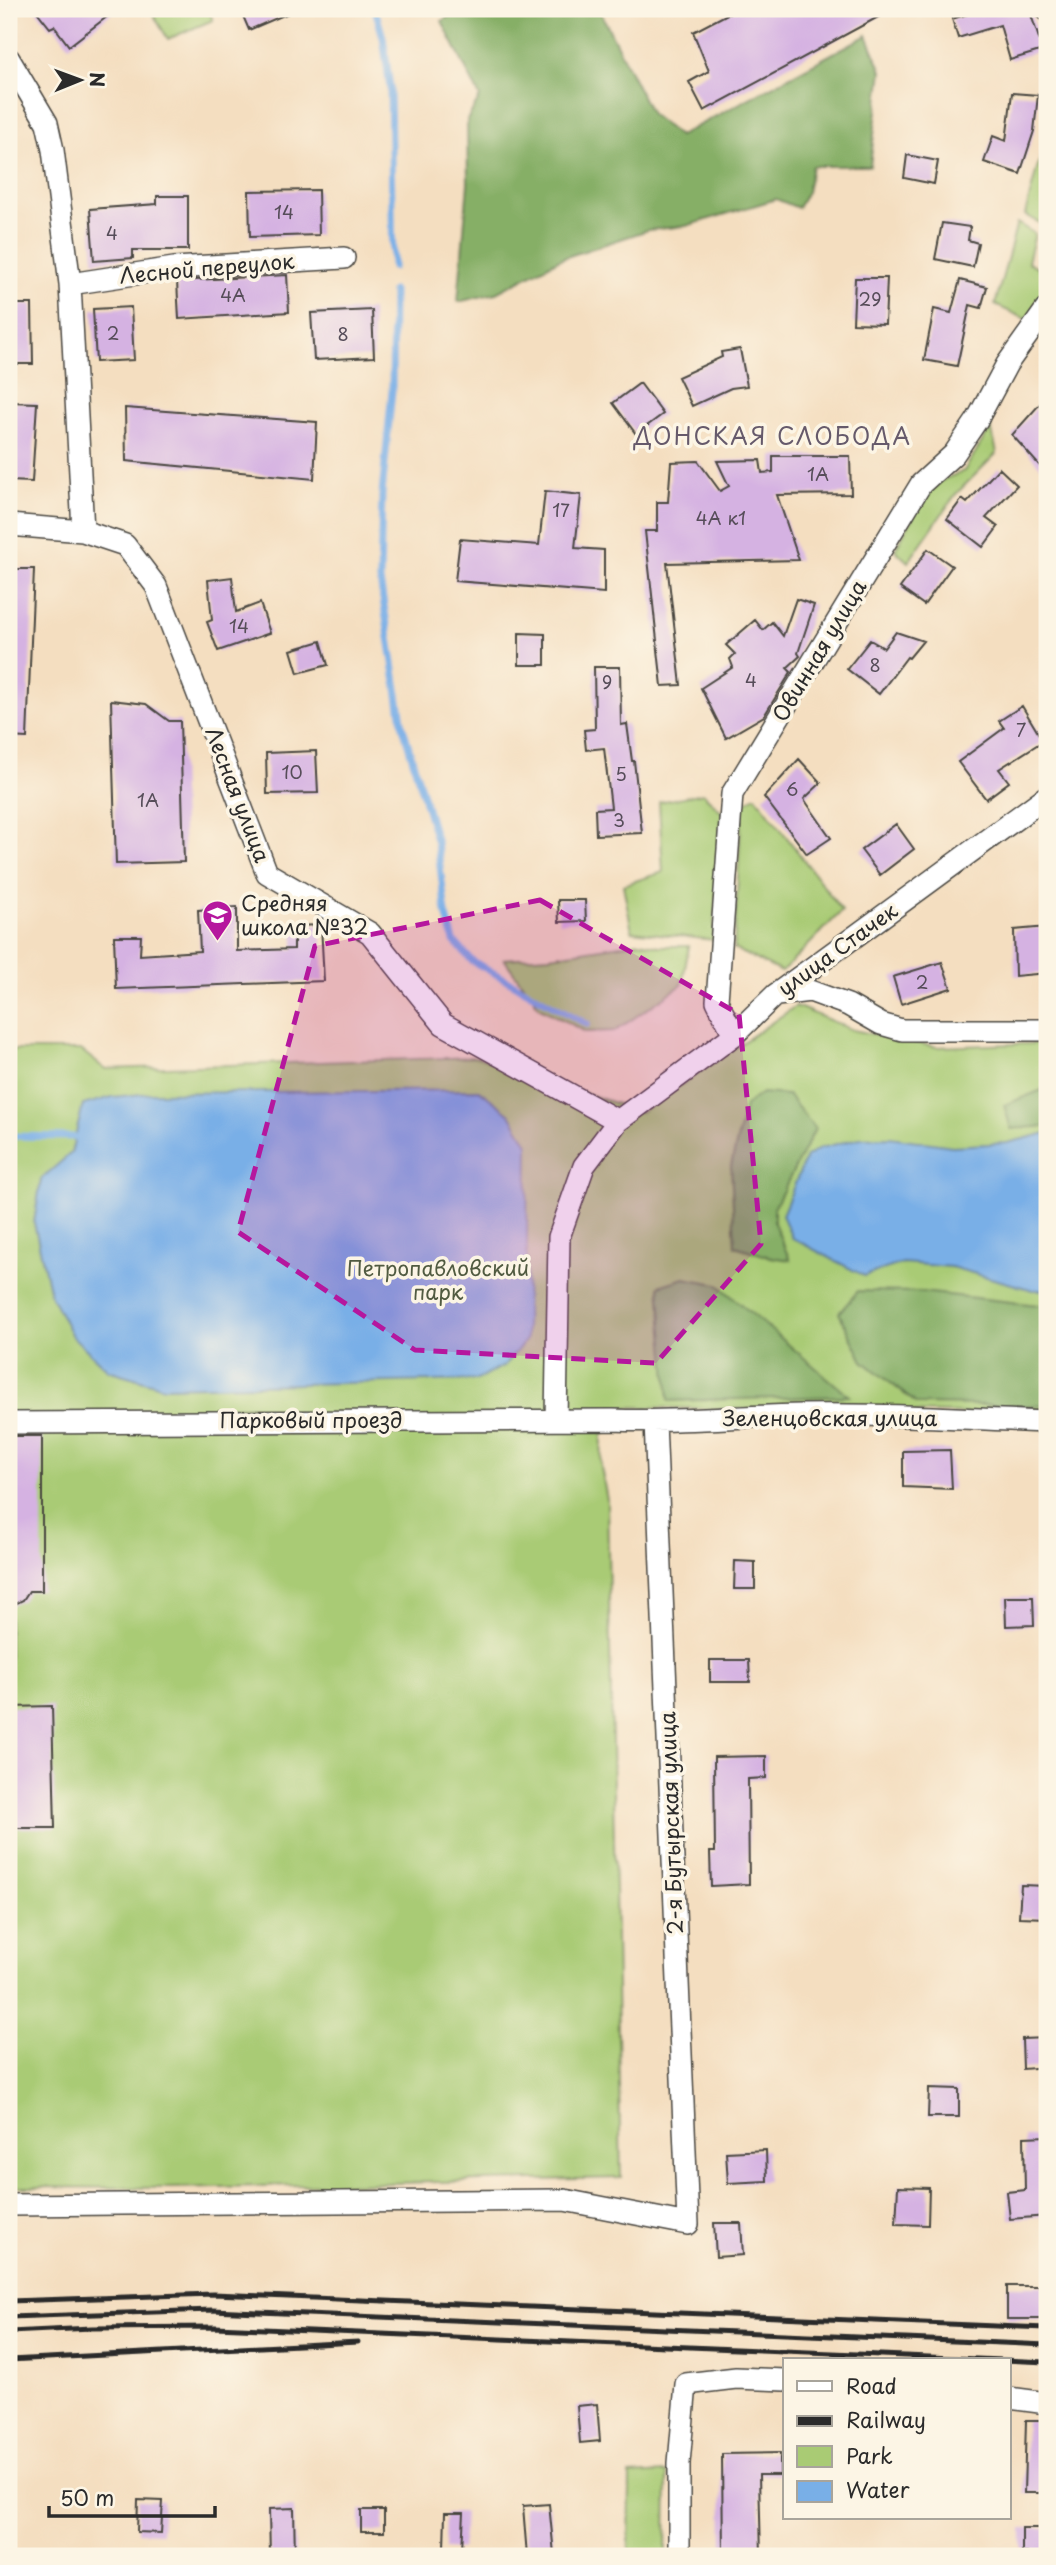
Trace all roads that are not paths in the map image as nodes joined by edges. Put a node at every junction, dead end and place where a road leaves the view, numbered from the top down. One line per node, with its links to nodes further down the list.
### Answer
1 (9, 59): 3 (street)
2 (344, 258): 3 (street, Лесной переулок)
3 (70, 284): 6 (street)
4 (1047, 307): 10 (street, Овинная улица)
5 (9, 525): 6 (street, Лесная улица)
6 (83, 531): 11 (street, Лесная улица)
7 (1047, 796): 8 (street, улица Стачек)
8 (775, 995): 9 (street); 10 (street, улица Стачек)
9 (1047, 1030)
10 (734, 1035): 11 (street, улица Стачек)
11 (625, 1115): 12 (street, улица Стачек)
12 (556, 1420): 13 (street, Парковый проезд); 16 (street, Парковый проезд)
13 (613, 1420): 14 (street, Зеленцовская улица)
14 (655, 1422): 15 (street, Зеленцовская улица); 17 (street, 2-я Бутырская улица)
15 (1047, 1422)
16 (9, 1423)
17 (9, 2205)
18 (783, 2380): 21 (street)
19 (1010, 2399): 20 (street)
20 (1047, 2403)
21 (679, 2556)

